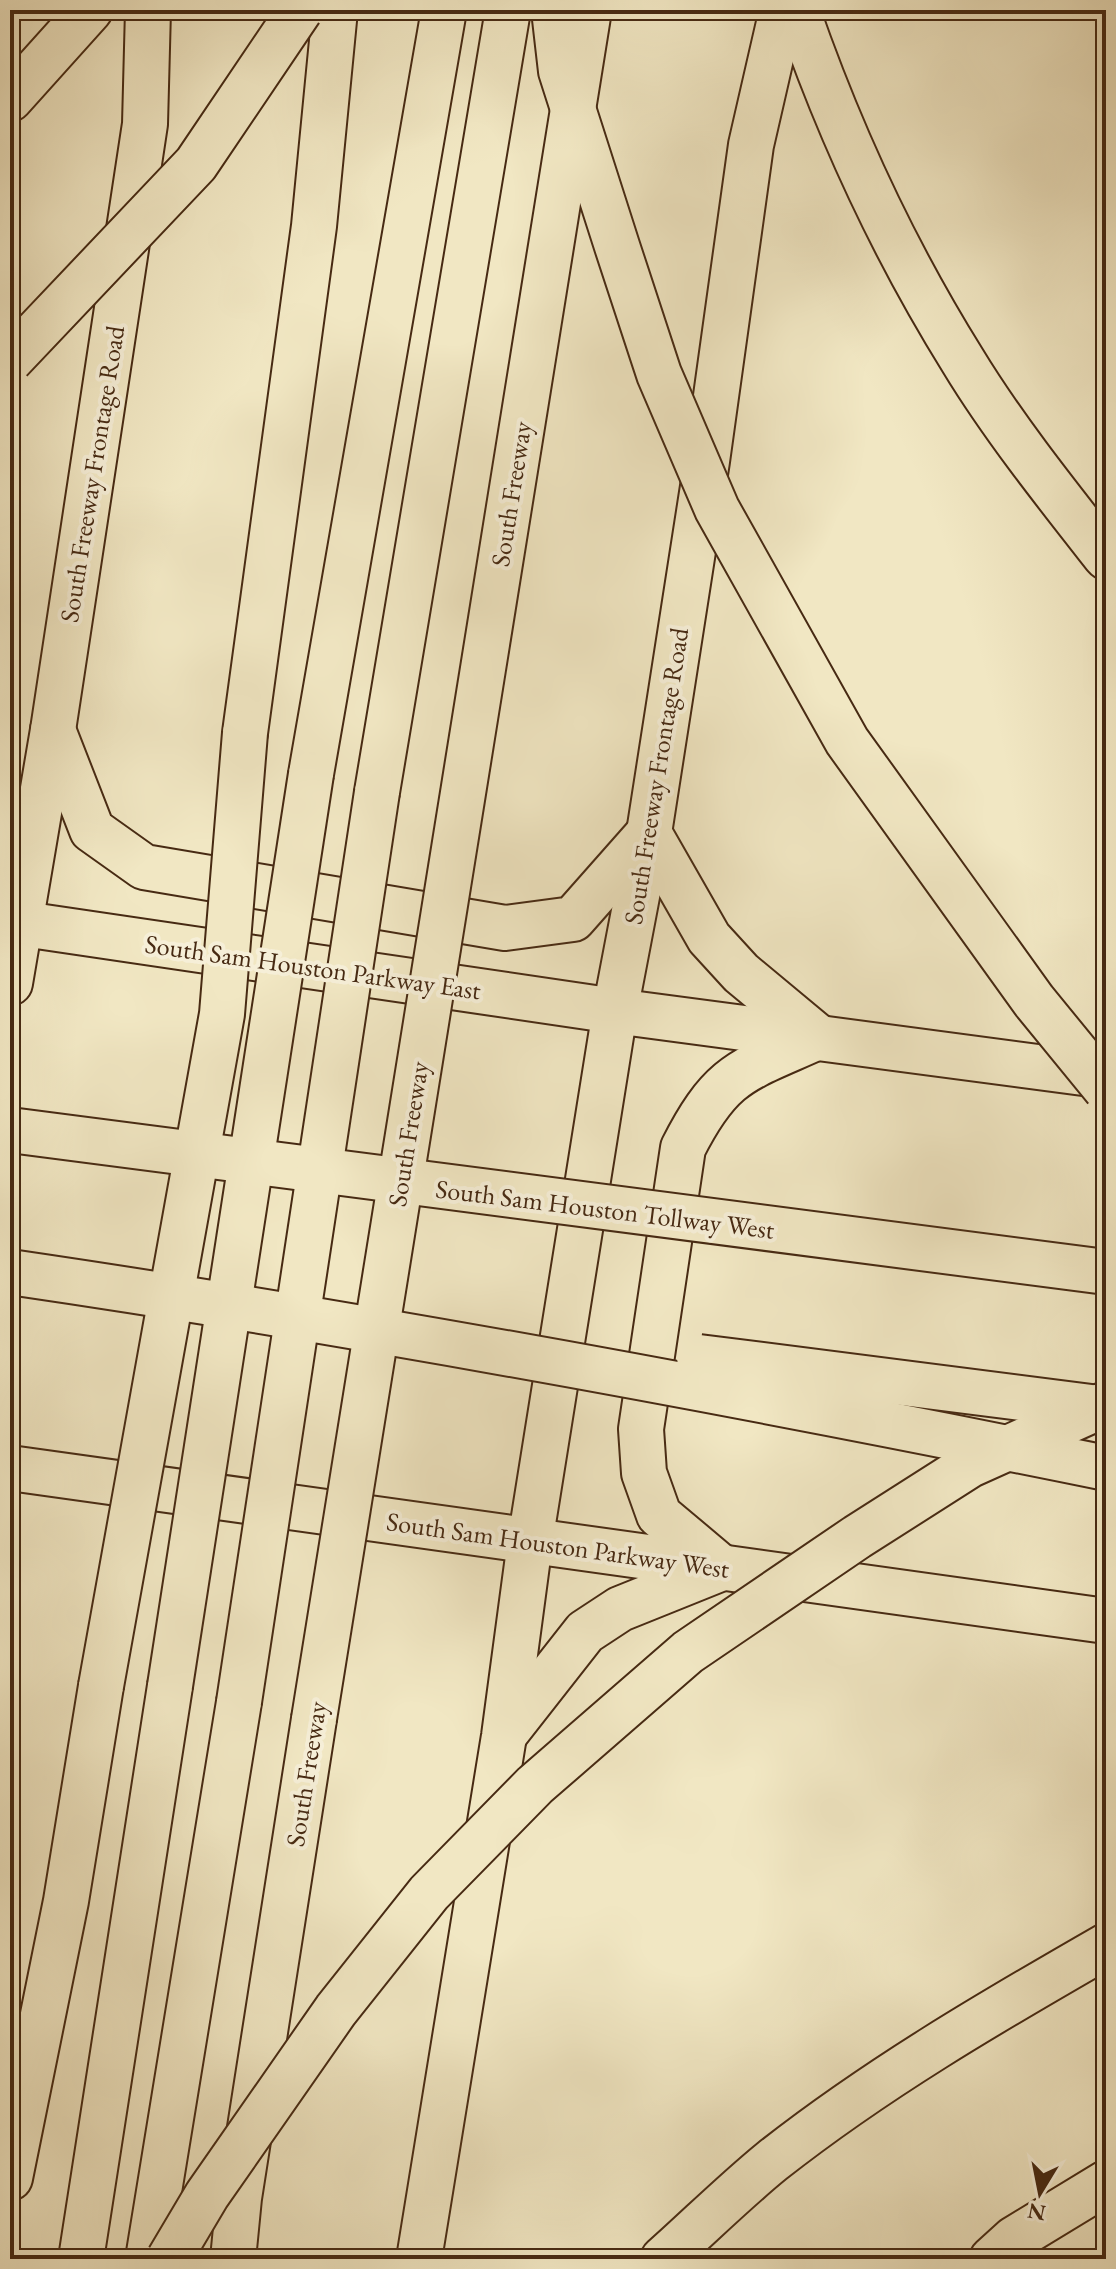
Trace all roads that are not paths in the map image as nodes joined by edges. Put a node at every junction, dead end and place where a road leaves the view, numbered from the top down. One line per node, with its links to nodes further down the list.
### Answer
1 (90, 10): 11 (main road)
2 (148, 10): 14 (main road, South Freeway Frontage Road)
3 (300, 10): 12 (main road, bridge)
4 (335, 10): 34 (main road, bridge)
5 (444, 10): 36 (main road, bridge)
6 (508, 10): 37 (main road, bridge)
7 (554, 10): 22 (main road, bridge)
8 (589, 10): 39 (main road, South Freeway, bridge)
9 (782, 10): 16 (main road, South Freeway Frontage Road)
10 (797, 10): 13 (main road)
11 (10, 99)
12 (10, 360)
13 (1106, 557)
14 (53, 730): 15 (main road); 16 (main road); 17 (main road, South Freeway Frontage Road)
15 (10, 782)
16 (649, 833): 19 (main road, South Freeway Frontage Road); 20 (main road)
17 (15, 922): 18 (main road, South Freeway Frontage Road); 19 (main road, South Sam Houston Parkway East)
18 (10, 983)
19 (615, 1011): 20 (main road); 29 (main road, South Freeway Frontage Road)
20 (818, 1037): 21 (main road); 30 (main road)
21 (1106, 1076)
22 (1106, 1089)
23 (10, 1130): 25 (main road, South Sam Houston Tollway West, bridge)
24 (10, 1270): 26 (main road, bridge); 28 (main road, bridge)
25 (1106, 1272)
26 (1106, 1406): 38 (main road, bridge)
27 (10, 1468): 29 (main road, South Sam Houston Parkway West)
28 (1106, 1468)
29 (530, 1542): 30 (main road, South Sam Houston Parkway West); 32 (main road, South Freeway Frontage Road)
30 (722, 1568): 31 (main road, South Sam Houston Parkway West); 32 (main road)
31 (1106, 1621)
32 (504, 1736): 40 (main road, South Freeway Frontage Road)
33 (1106, 1946): 41 (main road)
34 (10, 2178)
35 (1106, 2183): 42 (main road)
36 (81, 2259)
37 (148, 2259)
38 (169, 2259)
39 (233, 2259)
40 (419, 2259)
41 (663, 2259)
42 (992, 2259)

